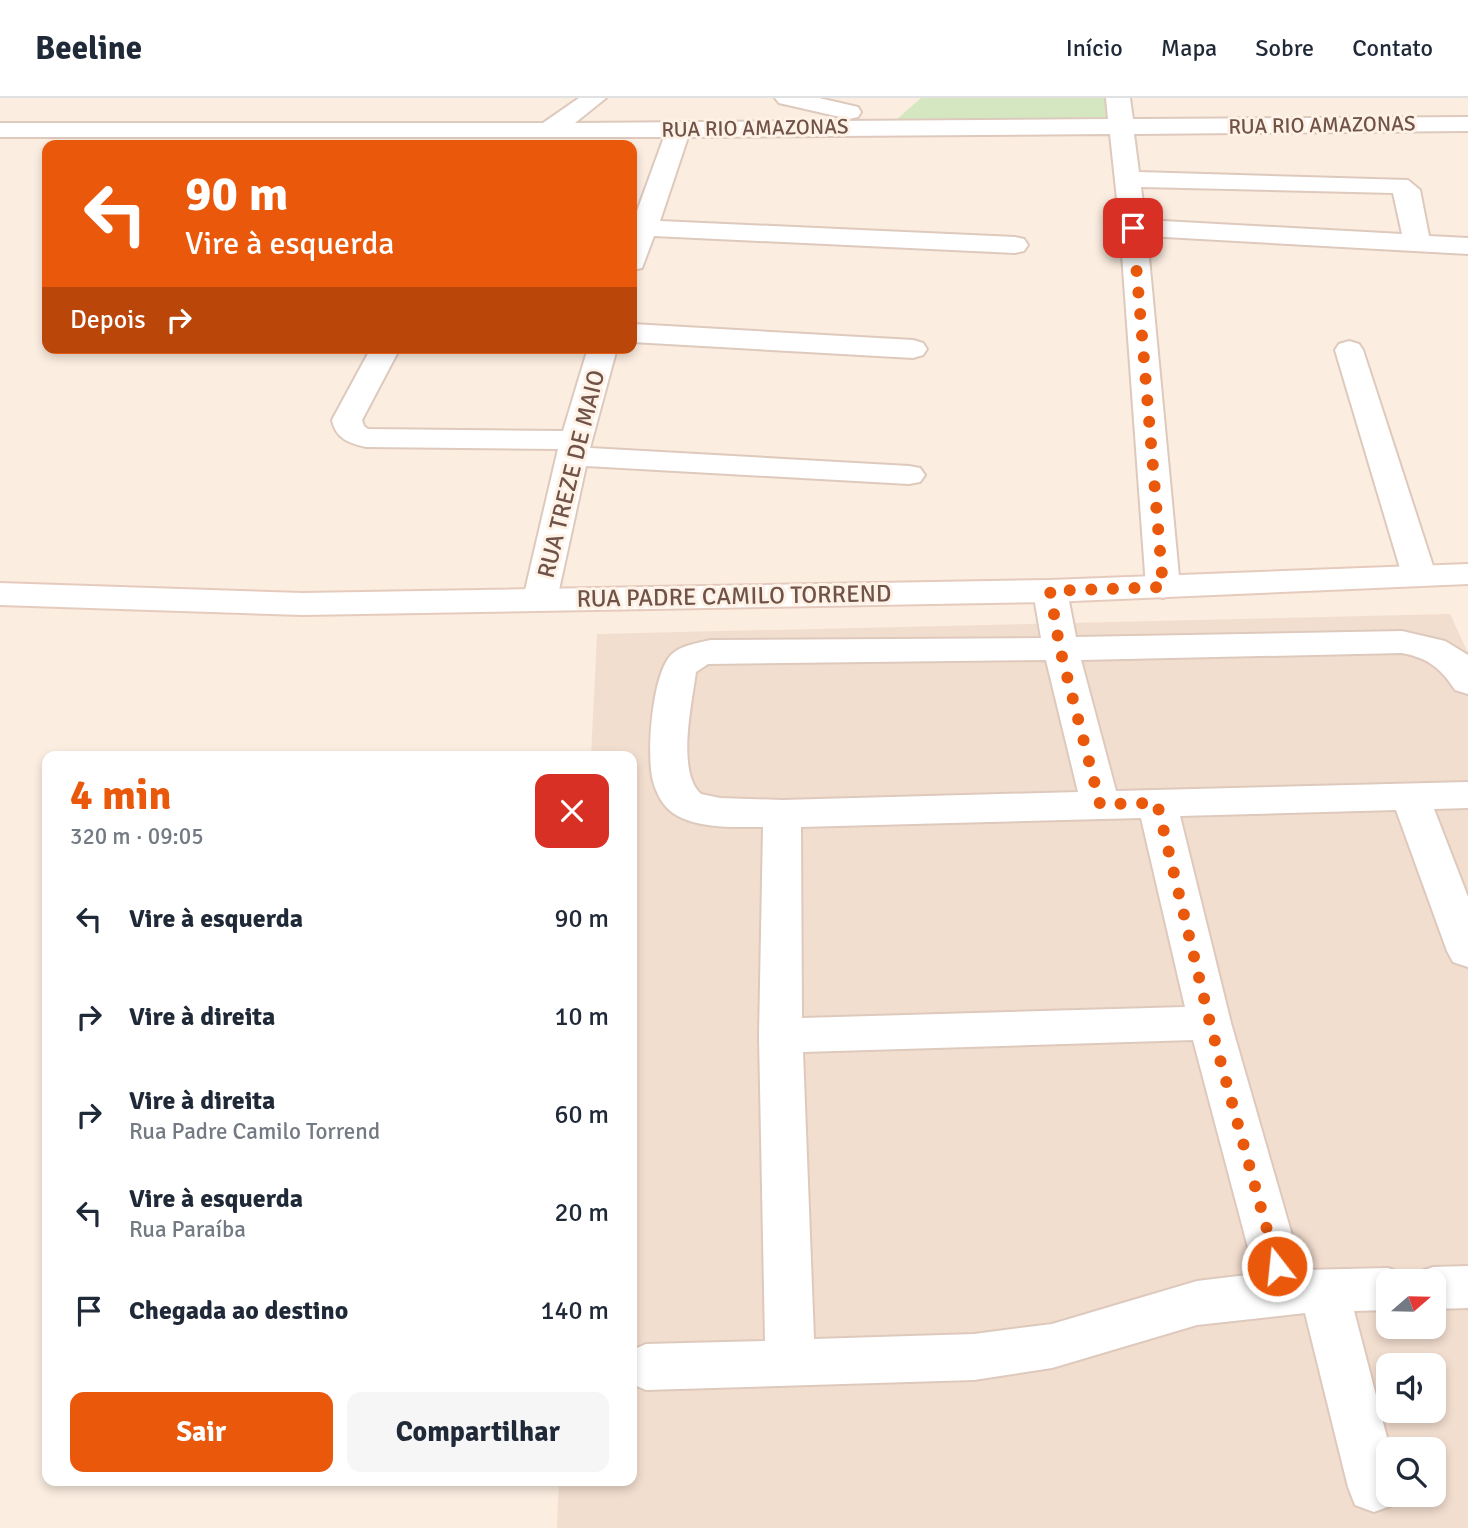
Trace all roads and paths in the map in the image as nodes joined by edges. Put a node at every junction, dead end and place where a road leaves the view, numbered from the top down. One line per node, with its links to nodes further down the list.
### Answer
1 (594, 98): 8 (street)
2 (787, 98): 4 (street)
3 (1119, 112): 4 (street, RUA RIO AMAZONAS); 5 (street, RUA RIO AMAZONAS); 10 (street)
4 (886, 117): 6 (street, RUA RIO AMAZONAS)
5 (1468, 124)
6 (680, 128): 8 (street, RUA RIO AMAZONAS); 11 (street)
7 (0, 130): 9 (street, RUA RIO AMAZONAS)
8 (550, 130): 9 (street, RUA RIO AMAZONAS)
9 (500, 138)
10 (1126, 179): 12 (street); 13 (street)
11 (644, 228): 14 (street); 16 (street)
12 (1133, 228): 13 (street); 26 (street)
13 (1417, 243): 15 (street)
14 (1015, 245)
15 (1468, 246)
16 (637, 248)
17 (637, 333): 18 (street)
18 (913, 349)
19 (1349, 350): 25 (street)
20 (383, 354): 22 (street)
21 (601, 354): 22 (street, RUA TREZE DE MAIO)
22 (575, 448): 23 (street); 29 (street, RUA TREZE DE MAIO)
23 (909, 475)
24 (1468, 574): 25 (street, RUA PADRE CAMILO TORREND)
25 (1419, 575): 26 (street, RUA PADRE CAMILO TORREND)
26 (1163, 587): 27 (street, RUA PADRE CAMILO TORREND)
27 (1050, 591): 29 (street, RUA PADRE CAMILO TORREND); 30 (street)
28 (0, 594): 29 (street, RUA PADRE CAMILO TORREND)
29 (540, 599)
30 (1060, 649): 31 (street); 35 (street); 36 (street)
31 (1468, 682)
32 (1468, 795): 33 (street)
33 (1410, 799): 34 (street); 37 (street)
34 (1157, 803): 35 (street); 38 (street)
35 (1100, 804): 36 (street)
36 (782, 814): 39 (street)
37 (1468, 951)
38 (1210, 1023): 39 (street); 43 (street)
39 (781, 1036): 44 (street)
40 (1468, 1287): 41 (street)
41 (1446, 1288)
42 (1376, 1289): 43 (street)
43 (1304, 1292): 44 (street); 46 (street)
44 (790, 1363): 45 (street)
45 (646, 1367)
46 (1374, 1487)

